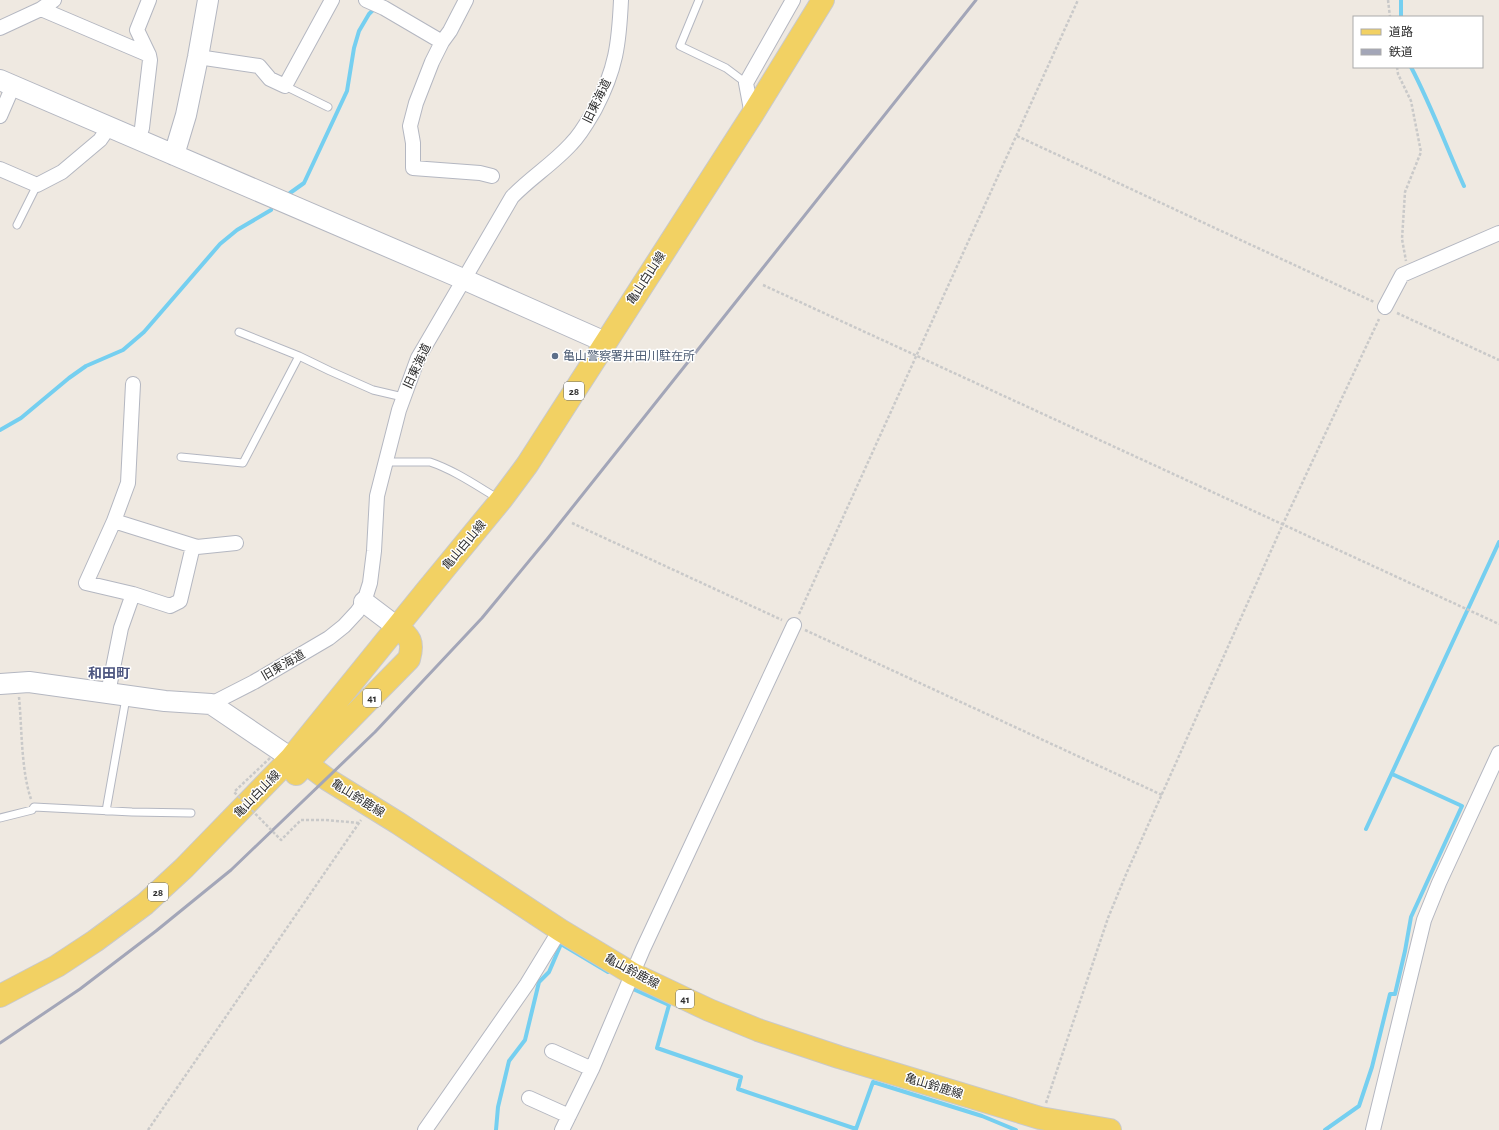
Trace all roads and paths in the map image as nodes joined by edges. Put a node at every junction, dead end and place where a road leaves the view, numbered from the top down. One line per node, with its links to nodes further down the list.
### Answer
1 (54, 0): 13 (street)
2 (149, 0): 17 (street)
3 (208, 0): 18 (street)
4 (332, 0): 22 (street)
5 (466, 0): 16 (street)
6 (621, 0): 36 (street, 旧東海道)
7 (699, 0): 21 (lane)
8 (793, 0): 21 (street)
9 (823, 0): 24 (main road, 亀山白山線 / 28)
10 (1078, 0): 27 (path)
11 (1388, 0): 14 (path)
12 (368, 1): 16 (street)
13 (41, 9): 15 (street); 17 (street)
14 (1390, 16)
15 (0, 28)
16 (442, 42): 31 (street)
17 (149, 55): 28 (street)
18 (198, 57): 22 (street); 29 (street)
19 (1397, 68): 35 (path)
20 (6, 83): 25 (street); 26 (street)
21 (746, 83): 24 (street)
22 (285, 86): 23 (lane)
23 (328, 107)
24 (752, 115): 40 (main road, 亀山白山線 / 28)
25 (0, 116)
26 (108, 127): 28 (street); 32 (street)
27 (1017, 136): 38 (path); 41 (path)
28 (138, 140): 29 (street)
29 (174, 155): 36 (street)
30 (0, 169): 32 (street)
31 (492, 176)
32 (37, 185): 33 (lane)
33 (17, 225)
34 (1499, 233): 35 (street)
35 (1402, 275): 38 (street)
36 (463, 279): 40 (street); 45 (street, 旧東海道)
37 (763, 285): 41 (path)
38 (1385, 307): 43 (path); 51 (path)
39 (239, 332): 42 (lane)
40 (604, 342): 48 (main road, 亀山白山線 / 28)
41 (917, 355): 51 (path); 57 (path)
42 (299, 356): 45 (lane); 46 (lane)
43 (1499, 360)
44 (133, 384): 49 (street)
45 (403, 397): 47 (street, 旧東海道)
46 (181, 457)
47 (385, 462): 48 (lane); 55 (street, 旧東海道)
48 (501, 500): 58 (main road, 亀山白山線 / 28)
49 (114, 521): 53 (street); 54 (street)
50 (572, 524): 57 (path)
51 (1283, 524): 56 (path); 65 (path)
52 (236, 543): 53 (street)
53 (193, 546): 54 (street)
54 (134, 594): 60 (street)
55 (364, 602): 58 (street); 61 (street, 旧東海道)
56 (1499, 624)
57 (794, 625): 65 (path); 73 (street)
58 (397, 626): 64 (main road, 亀山白山線 / 28); 64 (main road, 41)
59 (9, 683): 60 (street); 66 (path)
60 (117, 694): 61 (street); 67 (lane)
61 (211, 704): 64 (street)
62 (1499, 753): 84 (street)
63 (270, 758): 69 (path, bridge)
64 (299, 761): 69 (main road, 亀山鈴鹿線 / 41); 71 (main road, 41)
65 (1162, 795): 79 (path)
66 (34, 807): 67 (lane); 70 (lane)
67 (106, 811): 68 (lane)
68 (191, 813)
69 (365, 814): 72 (main road, 亀山鈴鹿線 / 41); 80 (path)
70 (0, 818)
71 (218, 833): 74 (main road, 28)
72 (560, 930): 73 (main road, 亀山鈴鹿線 / 41); 81 (street)
73 (633, 974): 76 (street); 79 (main road, 亀山鈴鹿線 / 41)
74 (0, 996)
75 (552, 1051): 76 (street)
76 (592, 1069): 78 (street)
77 (529, 1098): 78 (street)
78 (569, 1116): 82 (street)
79 (1040, 1118): 83 (main road, 亀山鈴鹿線 / 41)
80 (148, 1130)
81 (425, 1130)
82 (562, 1130)
83 (1110, 1130)
84 (1373, 1130)

